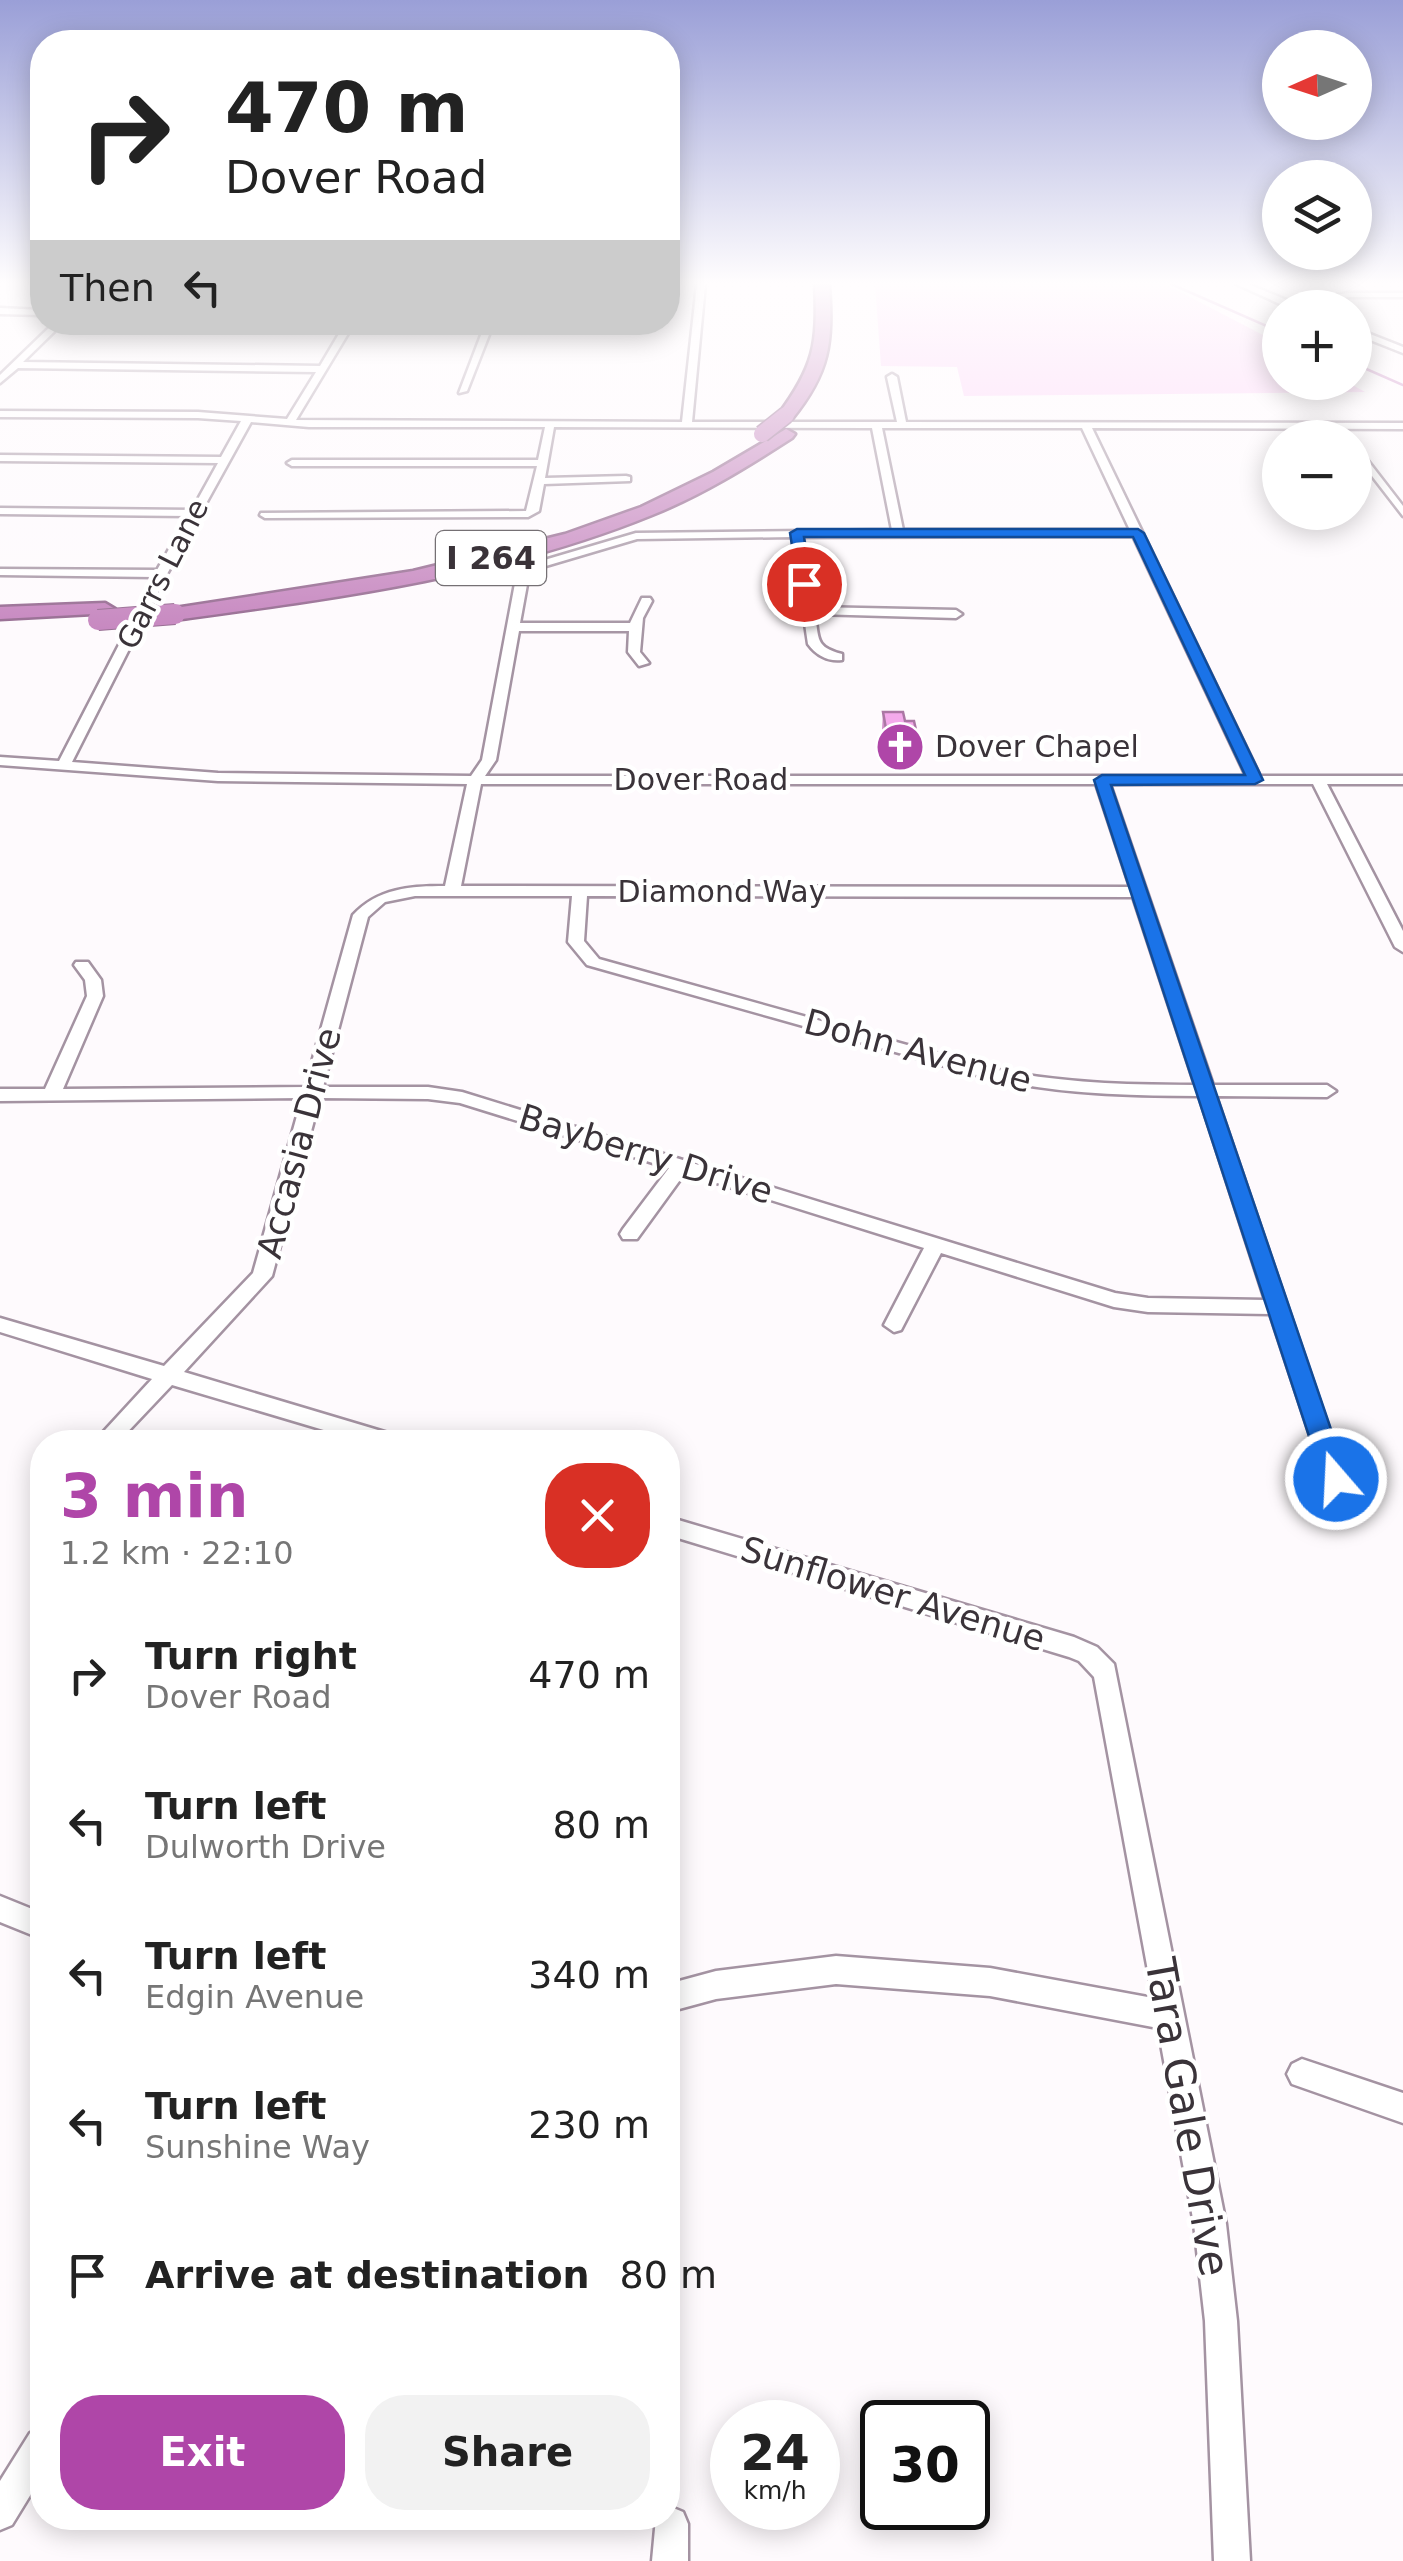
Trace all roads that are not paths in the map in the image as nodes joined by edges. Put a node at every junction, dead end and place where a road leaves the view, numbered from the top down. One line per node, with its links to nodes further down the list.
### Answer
1 (302, 404): 8 (street)
2 (688, 404): 10 (street)
3 (799, 404): 14 (highway, I 264)
4 (818, 404): 14 (highway, I 264)
5 (898, 404): 12 (street)
6 (0, 414): 7 (street)
7 (247, 420): 8 (street); 19 (street, Garrs Lane)
8 (290, 422): 9 (street)
9 (550, 424): 10 (street); 20 (street)
10 (686, 424): 11 (street)
11 (876, 424): 12 (street); 31 (street)
12 (902, 424): 13 (street)
13 (1085, 424): 15 (street); 30 (street)
14 (786, 425): 35 (highway, I 264, bridge); 35 (highway, I 264)
15 (1262, 425)
16 (1372, 426): 17 (street)
17 (1403, 426)
18 (0, 458): 19 (street)
19 (224, 460): 26 (street, Garrs Lane)
20 (544, 462): 21 (street); 24 (street)
21 (292, 463)
22 (1372, 470): 27 (street)
23 (626, 479): 24 (street)
24 (540, 481): 28 (street)
25 (0, 511): 26 (street)
26 (194, 512): 33 (street, Garrs Lane)
27 (1403, 513)
28 (265, 515)
29 (797, 533): 31 (street); 36 (street); 41 (street)
30 (1138, 533): 31 (street); 49 (street)
31 (898, 534)
32 (0, 572): 33 (street)
33 (161, 574): 46 (street, Garrs Lane)
34 (646, 600): 42 (street)
35 (178, 609): 39 (highway, I 264, bridge)
36 (809, 610): 38 (street); 43 (street)
37 (0, 613): 39 (highway, I 264)
38 (956, 614)
39 (102, 615): 40 (highway, I 264)
40 (0, 624)
41 (513, 627): 42 (street); 47 (street)
42 (636, 627): 44 (street)
43 (838, 657)
44 (642, 663)
45 (0, 761): 46 (street, Dover Road)
46 (64, 766): 47 (street, Dover Road)
47 (474, 780): 48 (street, Dover Road); 52 (street)
48 (1102, 780): 49 (street, Dover Road); 54 (street)
49 (1255, 780): 50 (street, Dover Road)
50 (1318, 780): 51 (street, Dover Road); 55 (street)
51 (1403, 780)
52 (452, 891): 53 (street, Diamond Way); 56 (street, Diamond Way)
53 (580, 892): 54 (street, Diamond Way); 58 (street, Dohn Avenue)
54 (1139, 892): 58 (street)
55 (1403, 947)
56 (348, 962): 61 (street, Accasia Drive)
57 (82, 965): 60 (street)
58 (1205, 1090): 59 (street, Dohn Avenue); 66 (street)
59 (1327, 1091)
60 (52, 1092): 61 (street, Bayberry Drive); 62 (street, Bayberry Drive)
61 (314, 1092): 63 (street, Bayberry Drive); 69 (street, Accasia Drive)
62 (0, 1096)
63 (681, 1165): 64 (street); 65 (street, Bayberry Drive)
64 (630, 1234)
65 (935, 1245): 66 (street, Bayberry Drive); 68 (street)
66 (1278, 1307): 72 (street)
67 (0, 1325): 69 (street)
68 (894, 1325)
69 (169, 1375): 70 (street, Accasia Drive); 71 (street)
70 (116, 1430)
71 (350, 1430)
72 (1347, 1514)
73 (680, 1530): 74 (street, Sunflower Avenue)
74 (1107, 1678): 78 (street, Tara Gale Drive)
75 (0, 1909): 76 (street)
76 (30, 1921)
77 (680, 1995): 78 (street)
78 (1172, 2016): 85 (street, Tara Gale Drive)
79 (1302, 2074): 80 (street)
80 (1403, 2108)
81 (30, 2464): 82 (street)
82 (0, 2513)
83 (671, 2530): 84 (street)
84 (670, 2561)
85 (1232, 2561)

